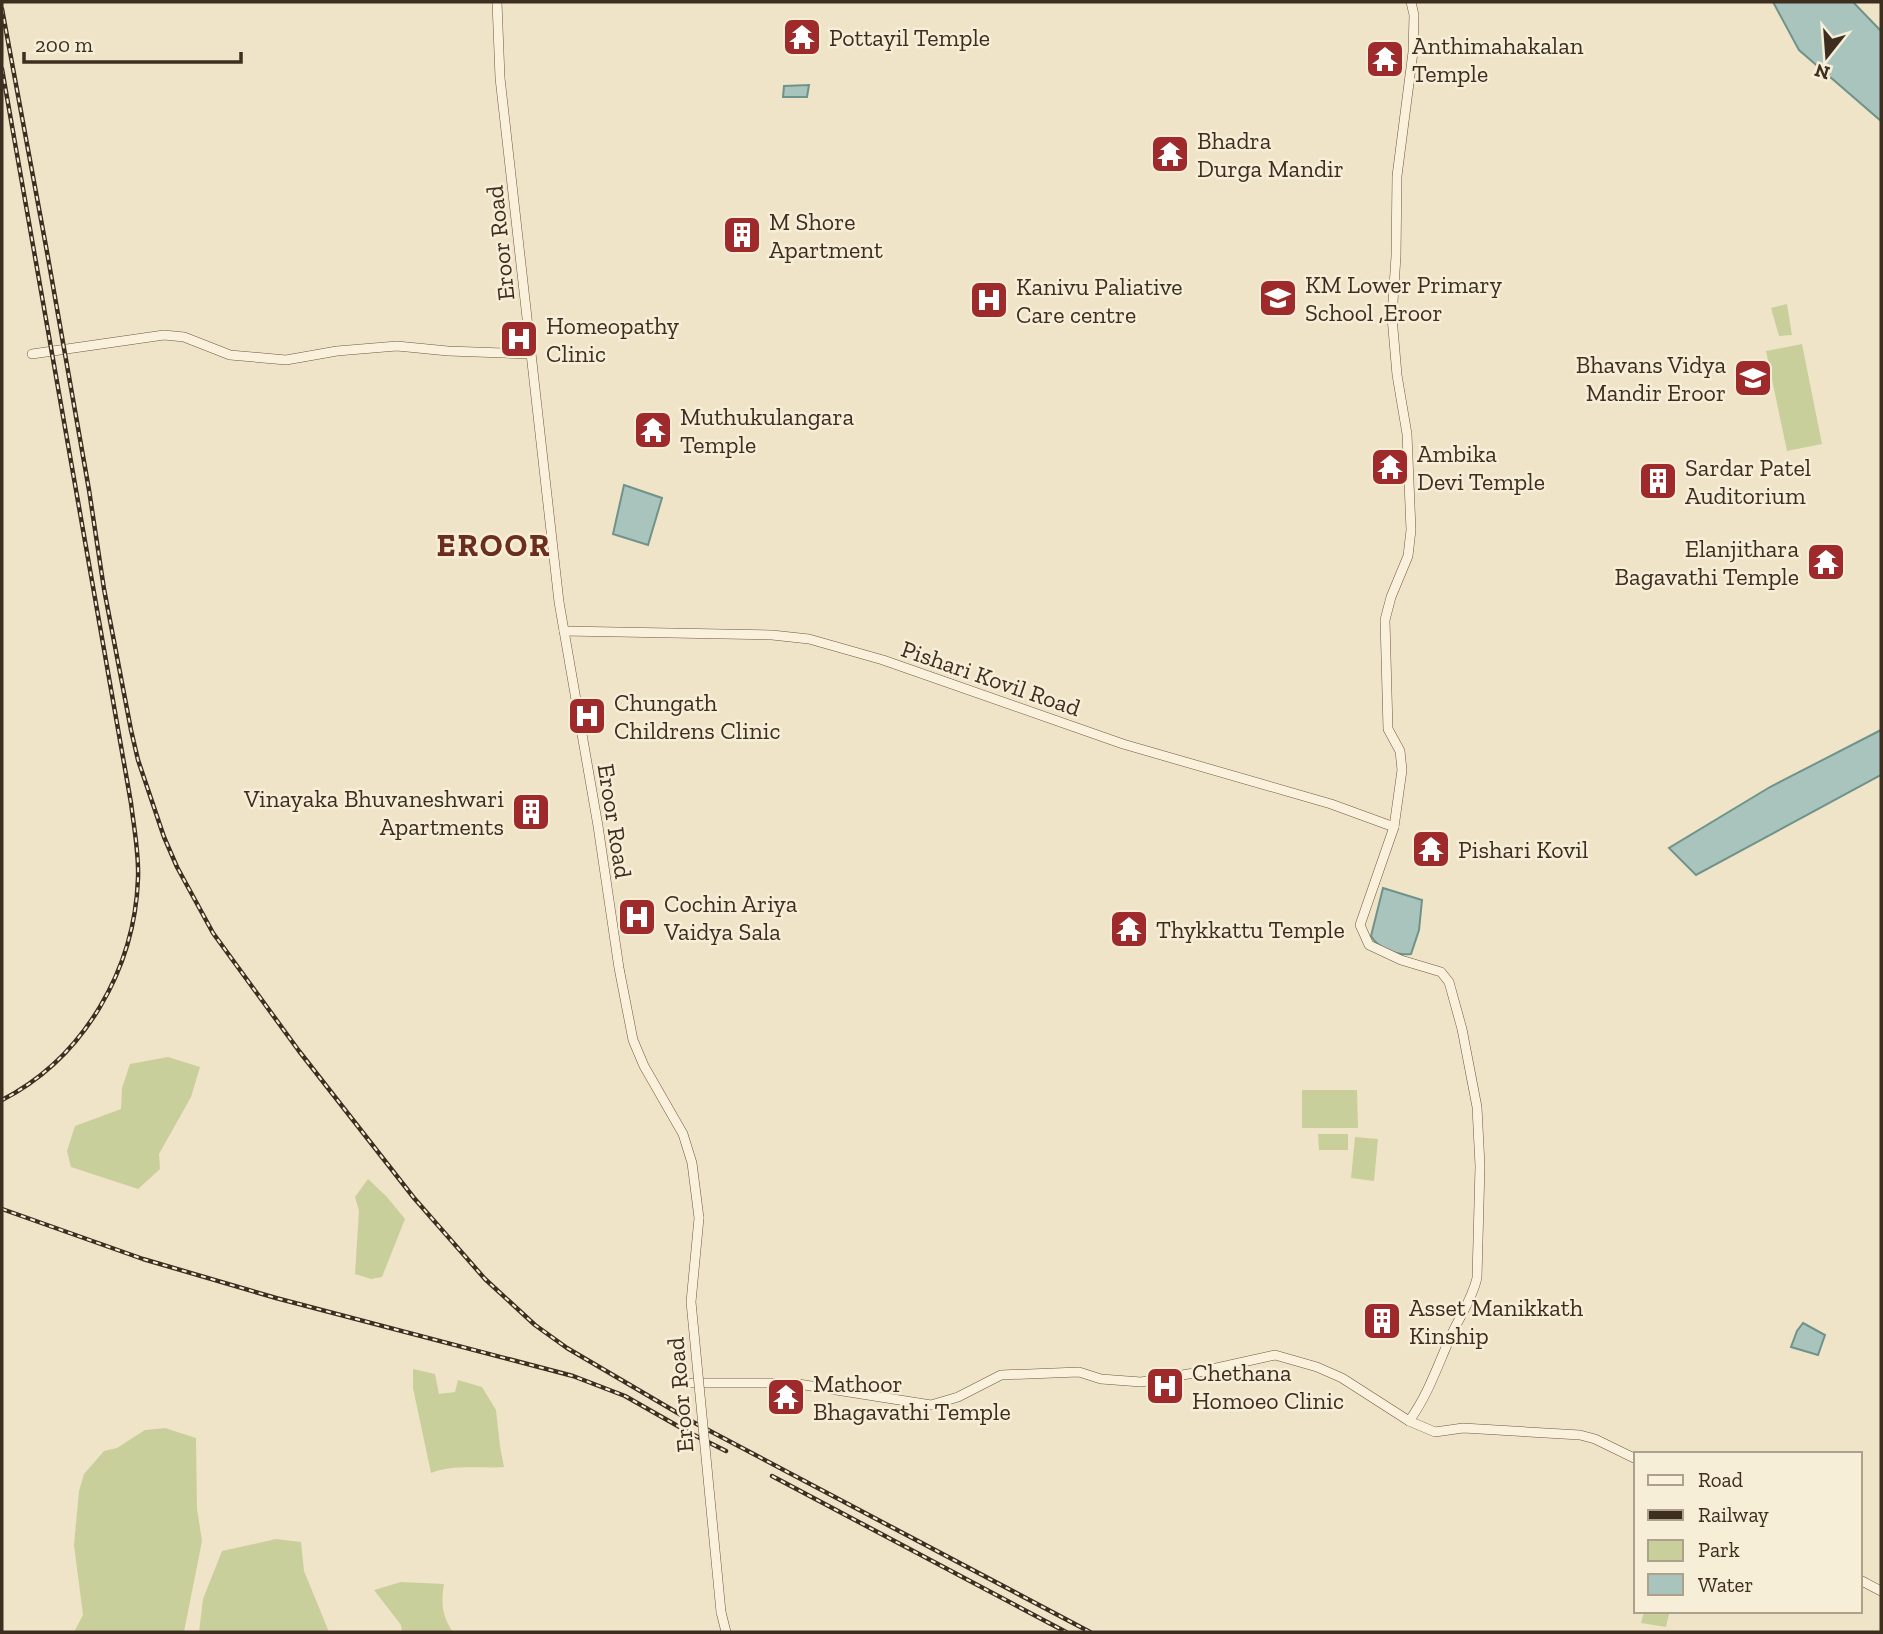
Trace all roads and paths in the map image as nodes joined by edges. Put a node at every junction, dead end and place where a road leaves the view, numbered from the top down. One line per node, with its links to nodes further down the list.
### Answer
1 (497, 2): 4 (main road, Eroor Road)
2 (1411, 2): 6 (main road)
3 (32, 354): 4 (main road)
4 (530, 354): 5 (main road, Eroor Road)
5 (564, 631): 6 (main road, Pishari Kovil Road); 12 (main road, Eroor Road, bridge)
6 (1394, 827): 8 (main road)
7 (692, 1383): 8 (main road)
8 (1409, 1421): 9 (main road)
9 (1634, 1458)
10 (1862, 1581): 11 (main road)
11 (1881, 1591)
12 (726, 1632)

